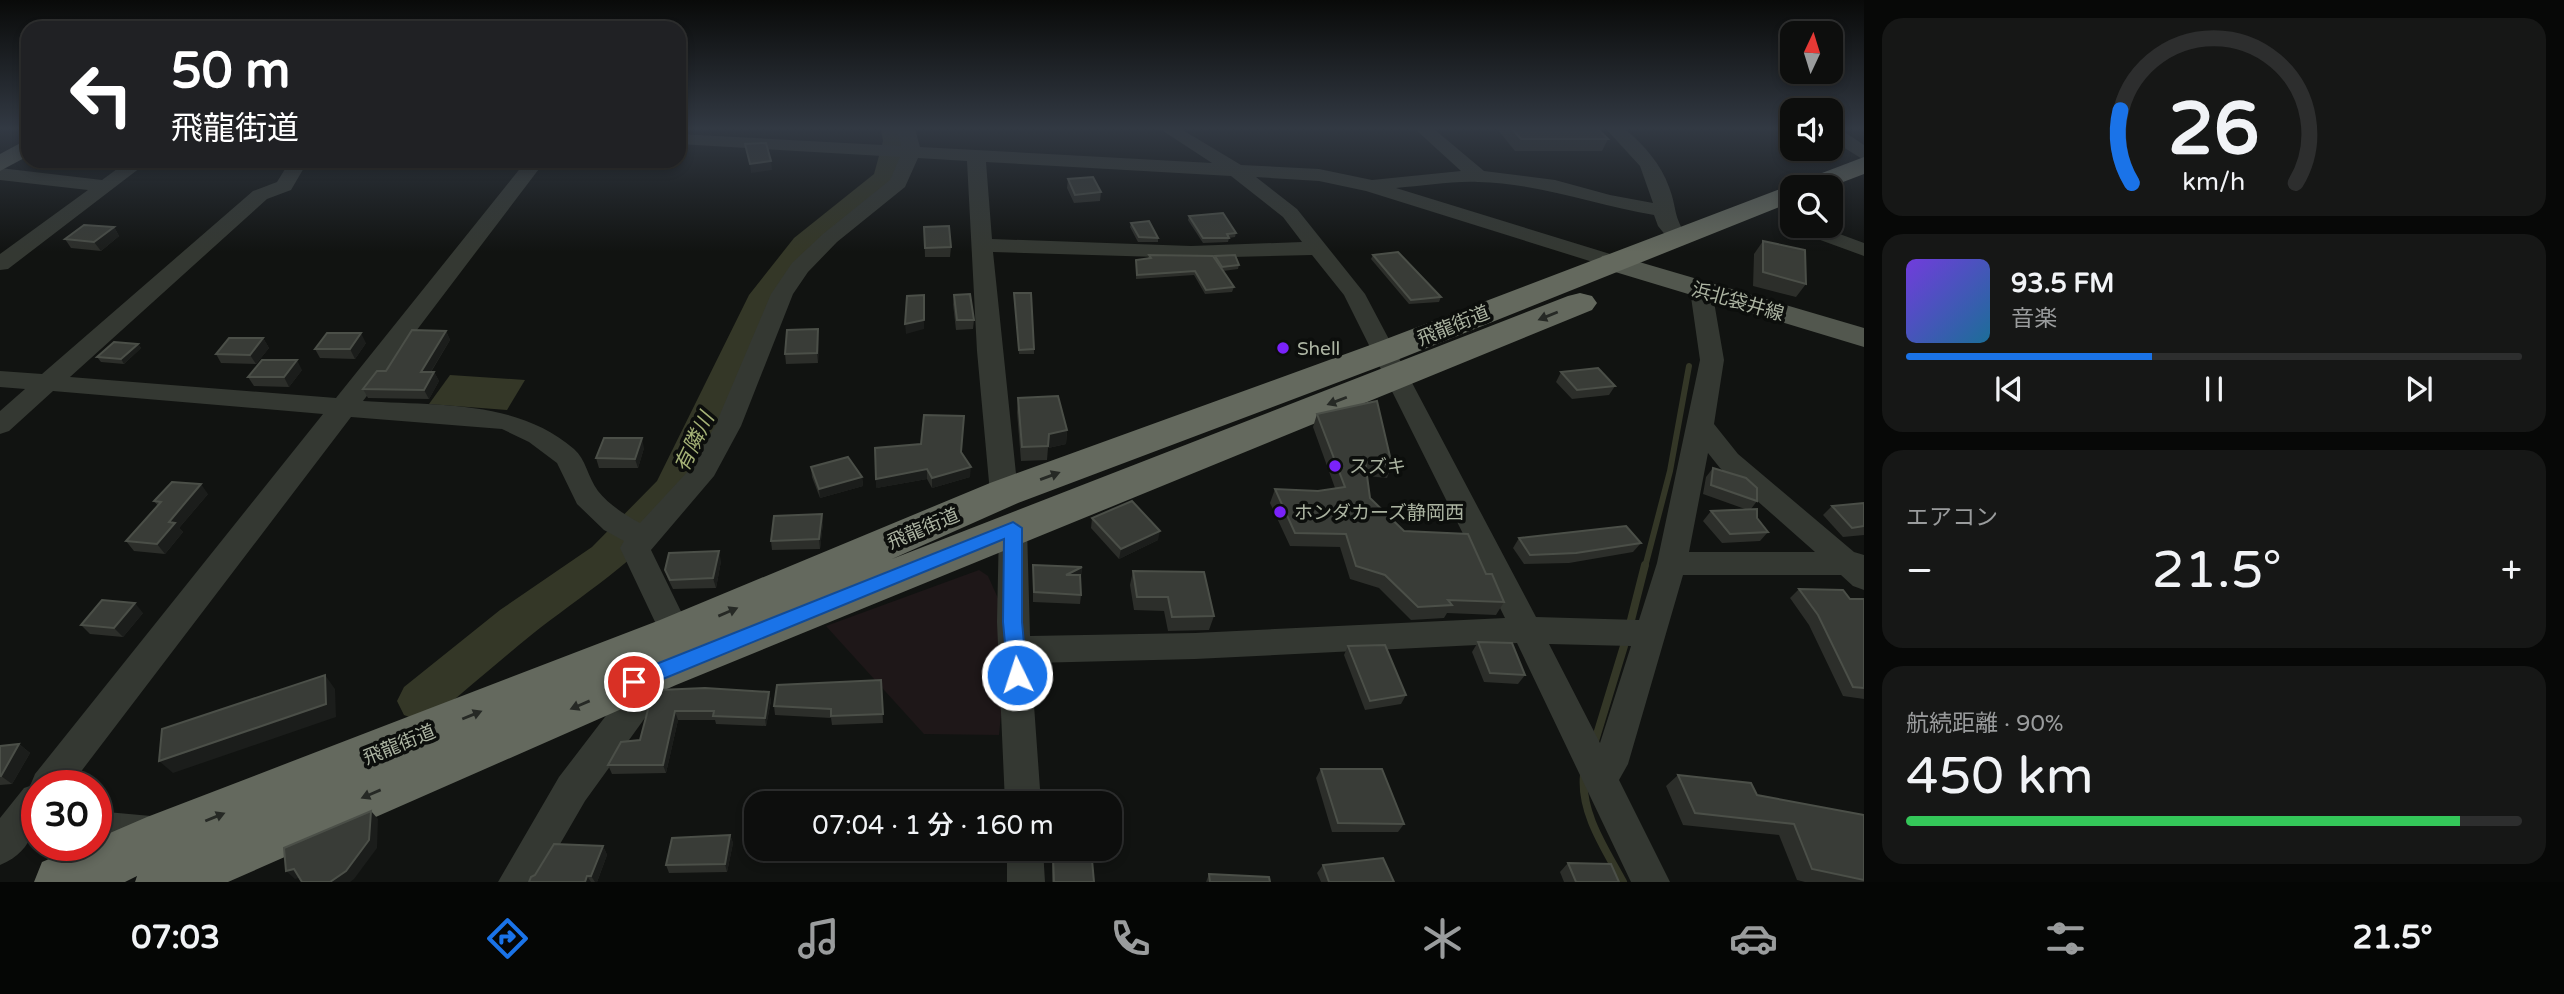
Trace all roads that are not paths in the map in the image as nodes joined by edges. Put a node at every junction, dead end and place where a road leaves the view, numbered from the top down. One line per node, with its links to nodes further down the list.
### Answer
1 (128, 170): 13 (street)
2 (294, 170): 29 (street)
3 (529, 170): 30 (street)
4 (901, 170): 34 (street)
5 (977, 170): 20 (street)
6 (1235, 170): 21 (street)
7 (1254, 170): 14 (street)
8 (1471, 170): 11 (street)
9 (1651, 170): 18 (street)
10 (0, 174): 13 (street)
11 (1478, 176): 14 (street); 18 (street)
12 (1864, 183): 15 (highway)
13 (106, 186): 23 (street)
14 (1371, 186): 24 (street)
15 (1843, 192)
16 (1780, 212): 18 (highway, 飛龍街道)
17 (1780, 215): 24 (highway, 飛龍街道)
18 (1670, 224): 24 (highway, 飛龍街道)
19 (1843, 238): 22 (street)
20 (983, 245): 21 (street); 33 (street)
21 (1320, 248): 27 (street)
22 (1864, 250)
23 (0, 264)
24 (1632, 268): 25 (main road, 浜北袋井線); 27 (highway, 飛龍街道)
25 (1701, 290): 26 (main road, 浜北袋井線); 32 (street)
26 (1864, 338)
27 (1392, 365): 33 (highway, 飛龍街道); 37 (street)
28 (0, 379): 29 (street)
29 (48, 382): 30 (street); 31 (street)
30 (343, 407): 34 (street); 41 (street)
31 (0, 425)
32 (1701, 425): 35 (street); 36 (street)
33 (1008, 510): 39 (street); 40 (highway, 飛龍街道)
34 (637, 542): 40 (street)
35 (1672, 563): 36 (street); 38 (street)
36 (1859, 569)
37 (1527, 630): 38 (street); 39 (street); 42 (street)
38 (1651, 633): 42 (street)
39 (1016, 650): 43 (street)
40 (667, 653): 45 (highway, 飛龍街道, one-way to 40); 47 (highway, 飛龍街道, one-way to 47); 49 (street)
41 (60, 770)
42 (1599, 775): 51 (street)
43 (1022, 791)
44 (112, 831): 45 (street)
45 (166, 836): 48 (highway, 飛龍街道)
46 (1025, 861): 50 (street)
47 (193, 877)
48 (62, 882)
49 (517, 882)
50 (1026, 882)
51 (1651, 882)

